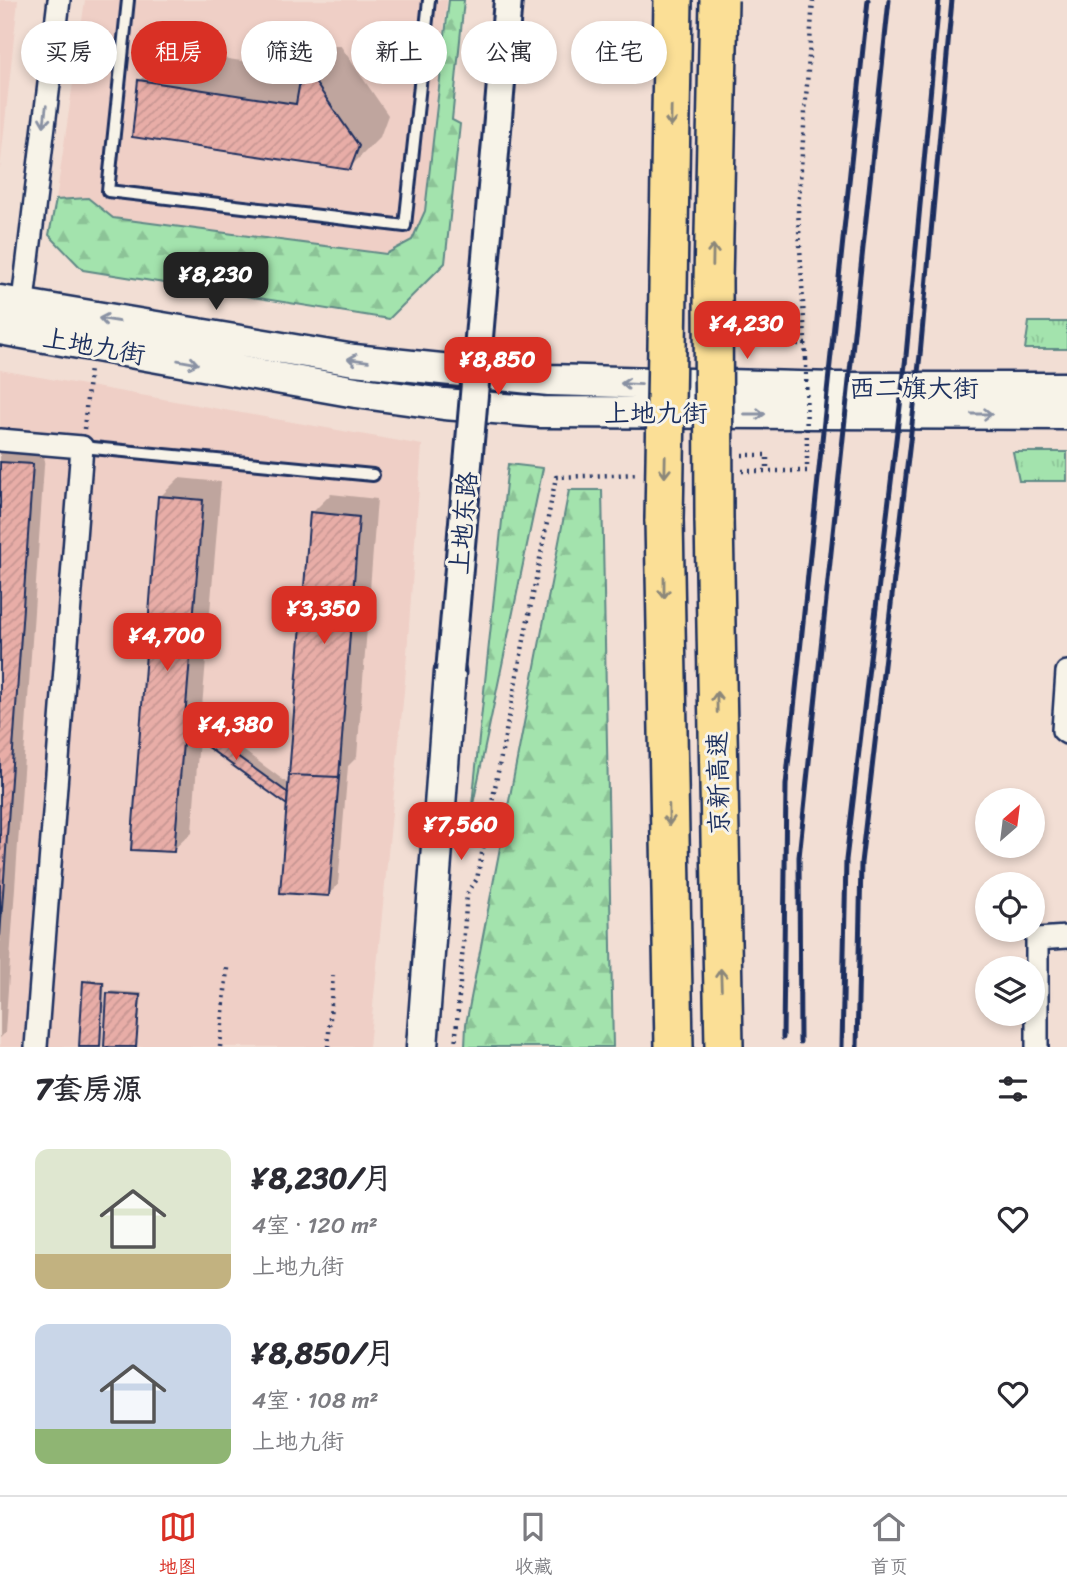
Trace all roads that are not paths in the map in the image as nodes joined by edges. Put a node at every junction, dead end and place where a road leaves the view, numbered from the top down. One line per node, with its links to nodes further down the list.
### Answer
1 (59, 0): 7 (street, one-way to 7)
2 (128, 0): 3 (lane)
3 (429, 0)
4 (508, 0): 14 (street, 上地东路, bridge)
5 (673, 0): 20 (highway, 京新高速, one-way to 20, bridge)
6 (719, 0): 21 (highway, 京新高速, one-way to 6, bridge)
7 (10, 317): 8 (main road, 上地九街, one-way to 7); 10 (main road, 上地九街, one-way to 10)
8 (425, 370): 9 (main road, 西二旗大街, one-way to 8)
9 (1067, 388)
10 (1067, 414)
11 (0, 440): 12 (street)
12 (82, 447): 13 (lane); 18 (street)
13 (373, 475)
14 (450, 672): 19 (main road, 上地东路)
15 (1067, 672): 16 (street)
16 (1067, 733)
17 (1067, 937): 22 (street)
18 (36, 1047)
19 (422, 1047)
20 (674, 1047)
21 (724, 1047)
22 (1037, 1047)

